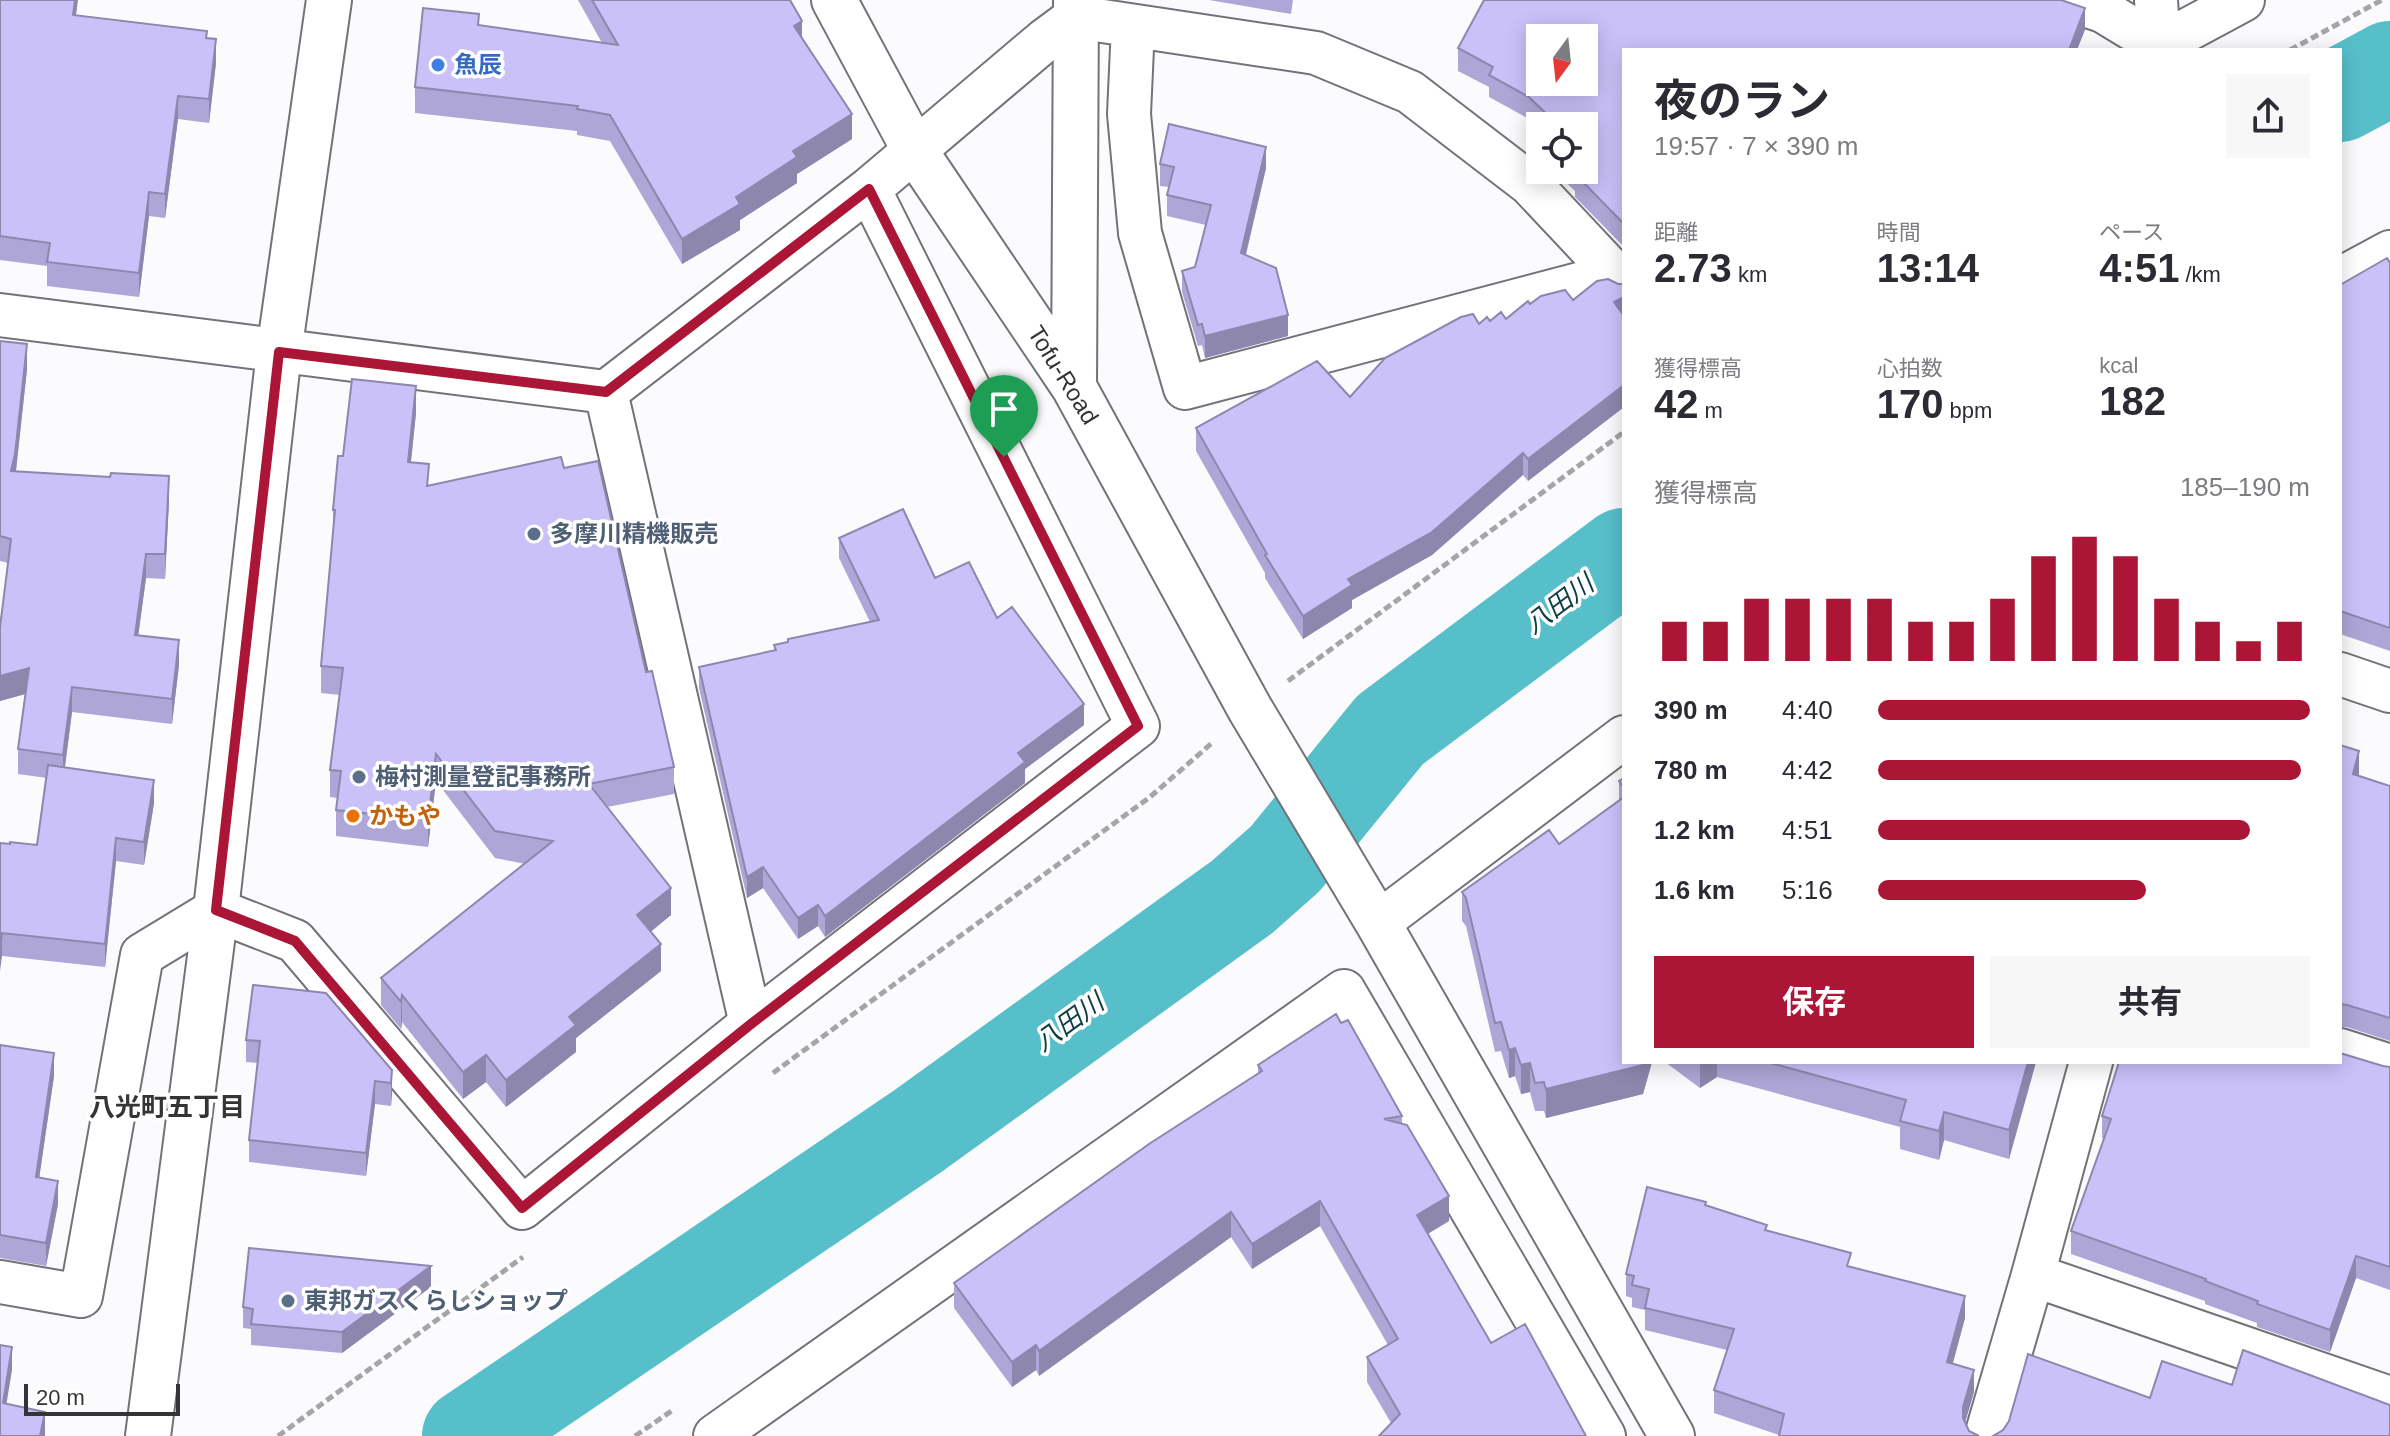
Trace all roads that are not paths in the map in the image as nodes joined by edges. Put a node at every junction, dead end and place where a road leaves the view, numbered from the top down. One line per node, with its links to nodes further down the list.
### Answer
1 (329, 0): 15 (street)
2 (834, 0): 9 (street, Tofu-Road)
3 (2069, 0): 8 (street)
4 (2156, 0): 8 (street)
5 (2243, 0): 8 (street)
6 (1076, 9): 7 (street); 9 (street); 16 (street)
7 (1133, 26): 13 (street); 13 (street)
8 (2155, 48)
9 (915, 151): 10 (street); 16 (street, Tofu-Road)
10 (869, 189): 17 (street); 23 (street)
11 (2390, 252): 12 (street)
12 (2342, 278)
13 (1618, 280)
14 (0, 315): 15 (street)
15 (279, 352): 17 (street); 21 (street)
16 (1074, 387): 22 (street, Tofu-Road)
17 (606, 392): 23 (street)
18 (2342, 675): 19 (street)
19 (2390, 691)
20 (1622, 739): 22 (street)
21 (216, 910): 23 (street); 28 (street); 31 (street)
22 (1378, 923): 33 (street, Tofu-Road)
23 (751, 1024)
24 (2342, 1051): 26 (street)
25 (2090, 1064): 27 (street)
26 (2390, 1066)
27 (2033, 1275): 29 (street); 34 (street)
28 (0, 1282)
29 (2390, 1398)
30 (731, 1433): 32 (street)
31 (148, 1436)
32 (1604, 1436)
33 (1672, 1436)
34 (1986, 1436)

